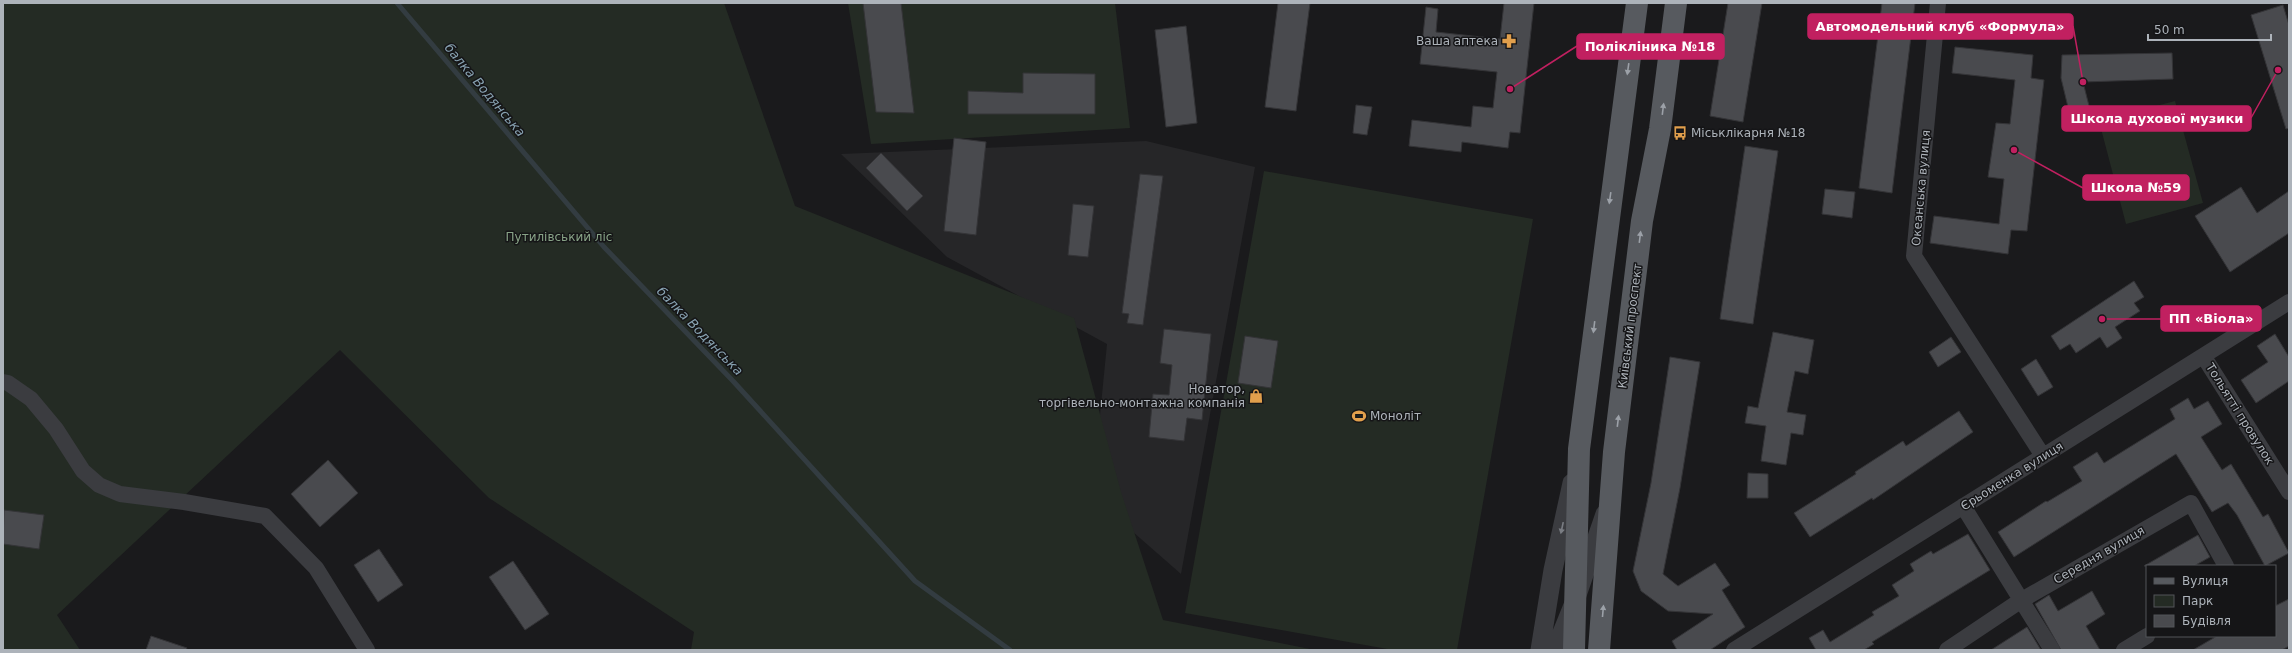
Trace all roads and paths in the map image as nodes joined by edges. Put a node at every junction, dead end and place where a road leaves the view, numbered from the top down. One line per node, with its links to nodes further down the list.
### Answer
1 (1637, 3): 7 (main road, one-way to 7)
2 (1676, 3): 8 (main road, Київський проспект, one-way to 2)
3 (1938, 3): 9 (street, Океанська вулиця)
4 (2289, 302): 5 (street, Єрьоменка вулиця)
5 (2204, 356): 9 (street, Єрьоменка вулиця); 10 (street, Тольятті провулок)
6 (3, 382): 17 (street)
7 (1579, 449): 8 (main road); 14 (main road); 18 (street, one-way to 18)
8 (1614, 452): 11 (main road, Київський проспект)
9 (2043, 456): 12 (street, Єрьоменка вулиця)
10 (2289, 492)
11 (1609, 502): 14 (street); 21 (main road, Київський проспект, one-way to 11)
12 (1963, 506): 15 (street); 22 (street, Єрьоменка вулиця)
13 (2225, 565): 15 (street, Середня вулиця)
14 (1576, 598): 19 (street); 20 (main road)
15 (2020, 601): 23 (street, Середня вулиця); 24 (street)
16 (2146, 637): 25 (street)
17 (367, 650)
18 (1540, 650)
19 (1555, 650)
20 (1574, 650)
21 (1599, 650)
22 (1734, 650)
23 (1947, 650)
24 (2052, 650)
25 (2124, 650)

